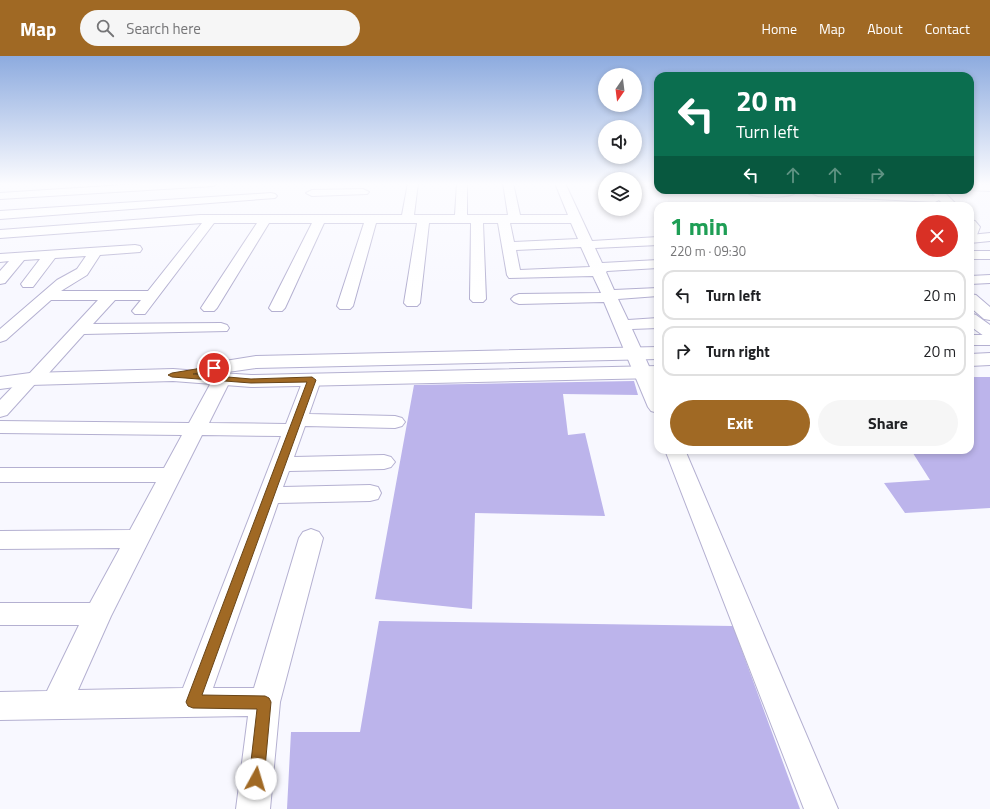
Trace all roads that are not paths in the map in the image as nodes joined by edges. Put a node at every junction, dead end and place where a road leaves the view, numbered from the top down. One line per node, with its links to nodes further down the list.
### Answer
1 (50, 218): 13 (street)
2 (211, 219): 5 (street); 13 (street); 36 (street)
3 (509, 219): 4 (street); 12 (street); 19 (street)
4 (576, 219): 18 (street)
5 (265, 220): 6 (street); 45 (street)
6 (319, 220): 7 (street); 46 (street)
7 (354, 220): 8 (street)
8 (371, 220): 9 (street); 44 (street)
9 (407, 220): 10 (street)
10 (423, 220): 11 (street); 43 (street)
11 (461, 220): 12 (street)
12 (477, 220): 39 (street)
13 (39, 231): 14 (street)
14 (0, 234)
15 (990, 237): 16 (street)
16 (974, 238)
17 (654, 241): 18 (street)
18 (586, 244): 19 (street); 28 (street)
19 (508, 246): 28 (street)
20 (135, 249): 21 (street)
21 (96, 251): 22 (street); 37 (street)
22 (51, 254): 25 (street); 32 (street)
23 (974, 255): 24 (street)
24 (990, 255)
25 (20, 257): 26 (street); 29 (street)
26 (0, 258)
27 (654, 264): 28 (street)
28 (599, 269): 38 (street)
29 (0, 280)
30 (974, 280): 31 (street)
31 (990, 280)
32 (28, 284)
33 (974, 286): 40 (street)
34 (654, 292): 38 (street)
35 (111, 295): 36 (street); 37 (street); 53 (street)
36 (154, 295): 47 (street)
37 (48, 296): 55 (street)
38 (610, 296): 41 (street); 51 (street)
39 (478, 299)
40 (990, 299)
41 (519, 300)
42 (974, 302): 48 (street)
43 (412, 303)
44 (345, 306)
45 (209, 308)
46 (277, 308)
47 (140, 311)
48 (990, 315)
49 (974, 321): 54 (street)
50 (654, 323): 51 (street)
51 (623, 325): 59 (street)
52 (222, 328): 53 (street)
53 (80, 329): 64 (street)
54 (990, 333)
55 (0, 337)
56 (974, 340): 57 (street)
57 (990, 340)
58 (654, 353): 59 (street)
59 (636, 354): 62 (street); 63 (street)
60 (990, 359): 61 (street)
61 (974, 360)
62 (651, 372): 66 (street); 68 (street)
63 (172, 375): 64 (street); 65 (street)
64 (32, 379): 67 (street); 69 (street)
65 (222, 379): 66 (street); 73 (street)
66 (312, 380): 71 (street)
67 (3, 381)
68 (654, 387)
69 (0, 411)
70 (395, 422): 71 (street)
71 (296, 425): 73 (street); 76 (street)
72 (0, 427): 73 (street)
73 (195, 430): 78 (street)
74 (678, 454): 91 (street)
75 (384, 462): 76 (street)
76 (282, 464): 80 (street)
77 (0, 475): 78 (street)
78 (171, 475): 81 (street)
79 (370, 493): 80 (street)
80 (271, 494): 86 (street)
81 (137, 538): 83 (street); 85 (street)
82 (311, 538): 87 (street)
83 (0, 540)
84 (0, 614): 85 (street)
85 (98, 614): 88 (street)
86 (193, 702): 87 (street); 88 (street)
87 (265, 702): 90 (street)
88 (56, 705): 89 (street)
89 (0, 706)
90 (253, 809)
91 (821, 809)

